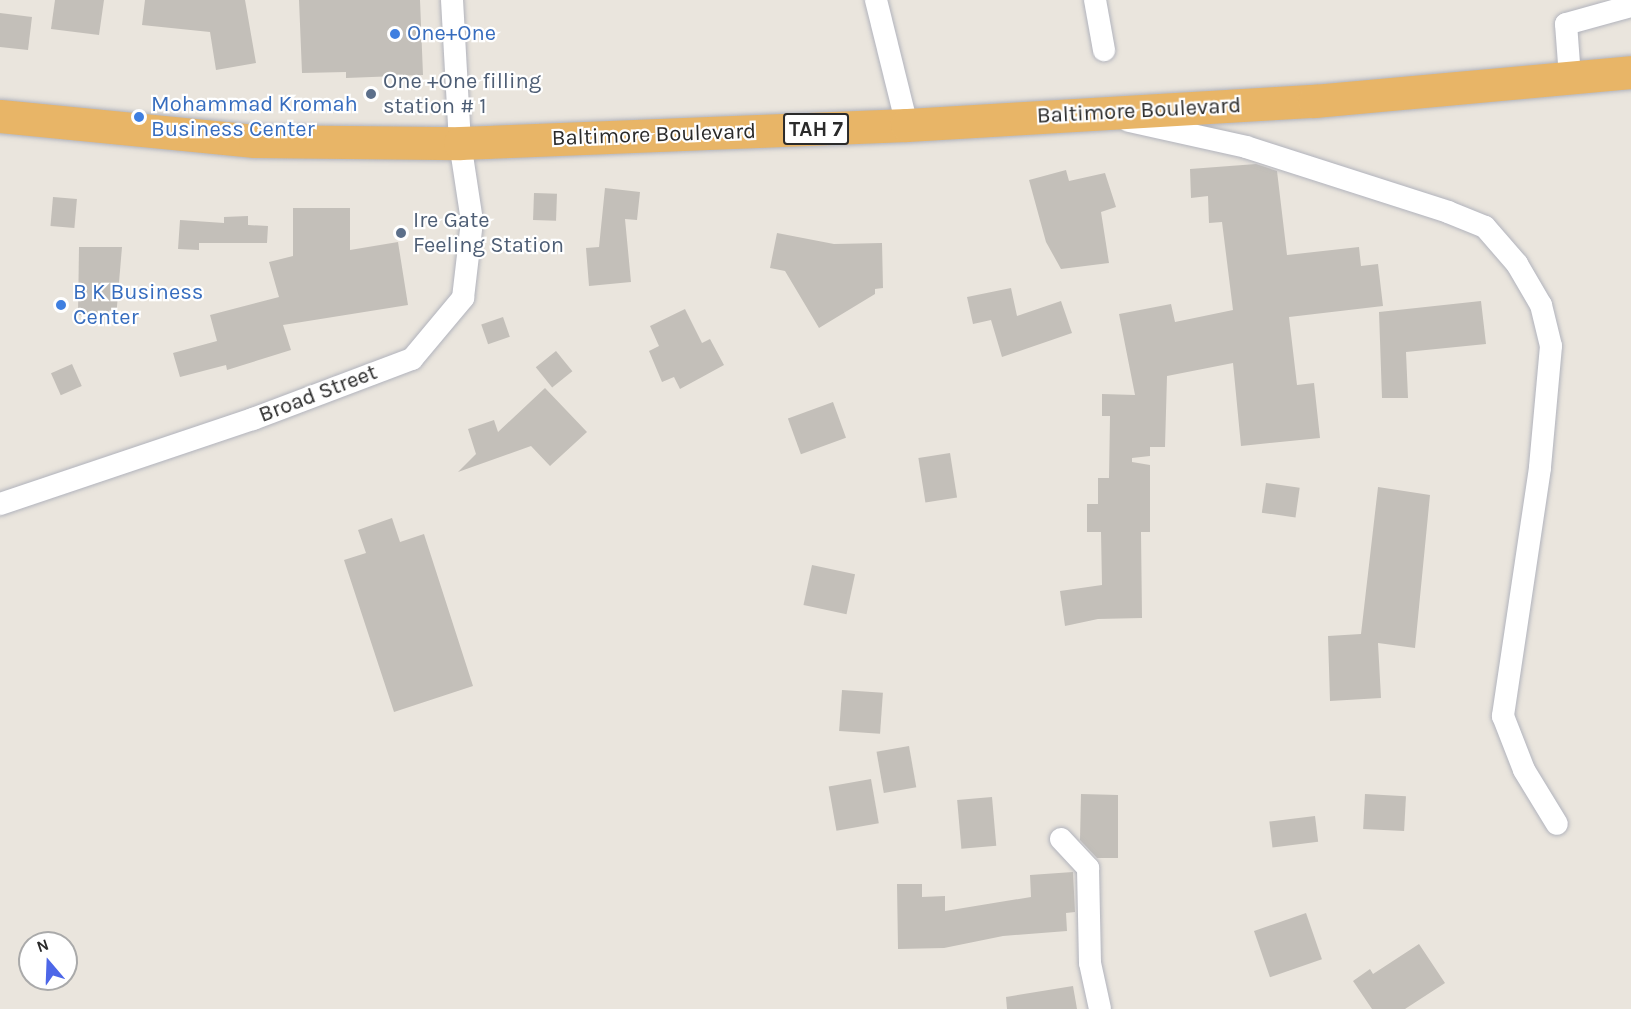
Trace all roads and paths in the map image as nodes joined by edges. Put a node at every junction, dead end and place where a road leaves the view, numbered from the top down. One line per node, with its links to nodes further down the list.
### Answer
1 (452, 0): 11 (street, Broad Street)
2 (876, 0): 10 (street)
3 (1095, 0): 5 (street)
4 (1631, 6): 7 (street)
5 (1104, 50)
6 (1631, 72): 7 (highway, Baltimore Boulevard / TAH 7)
7 (1570, 77): 8 (highway, Baltimore Boulevard / TAH 7)
8 (1098, 114): 10 (highway, Baltimore Boulevard / TAH 7); 13 (street)
9 (0, 116): 11 (highway, Baltimore Boulevard / TAH 7)
10 (907, 125): 11 (highway, Baltimore Boulevard / TAH 7)
11 (460, 142): 12 (street, Broad Street)
12 (0, 504)
13 (1557, 824)
14 (1061, 839): 15 (street)
15 (1100, 1009)

